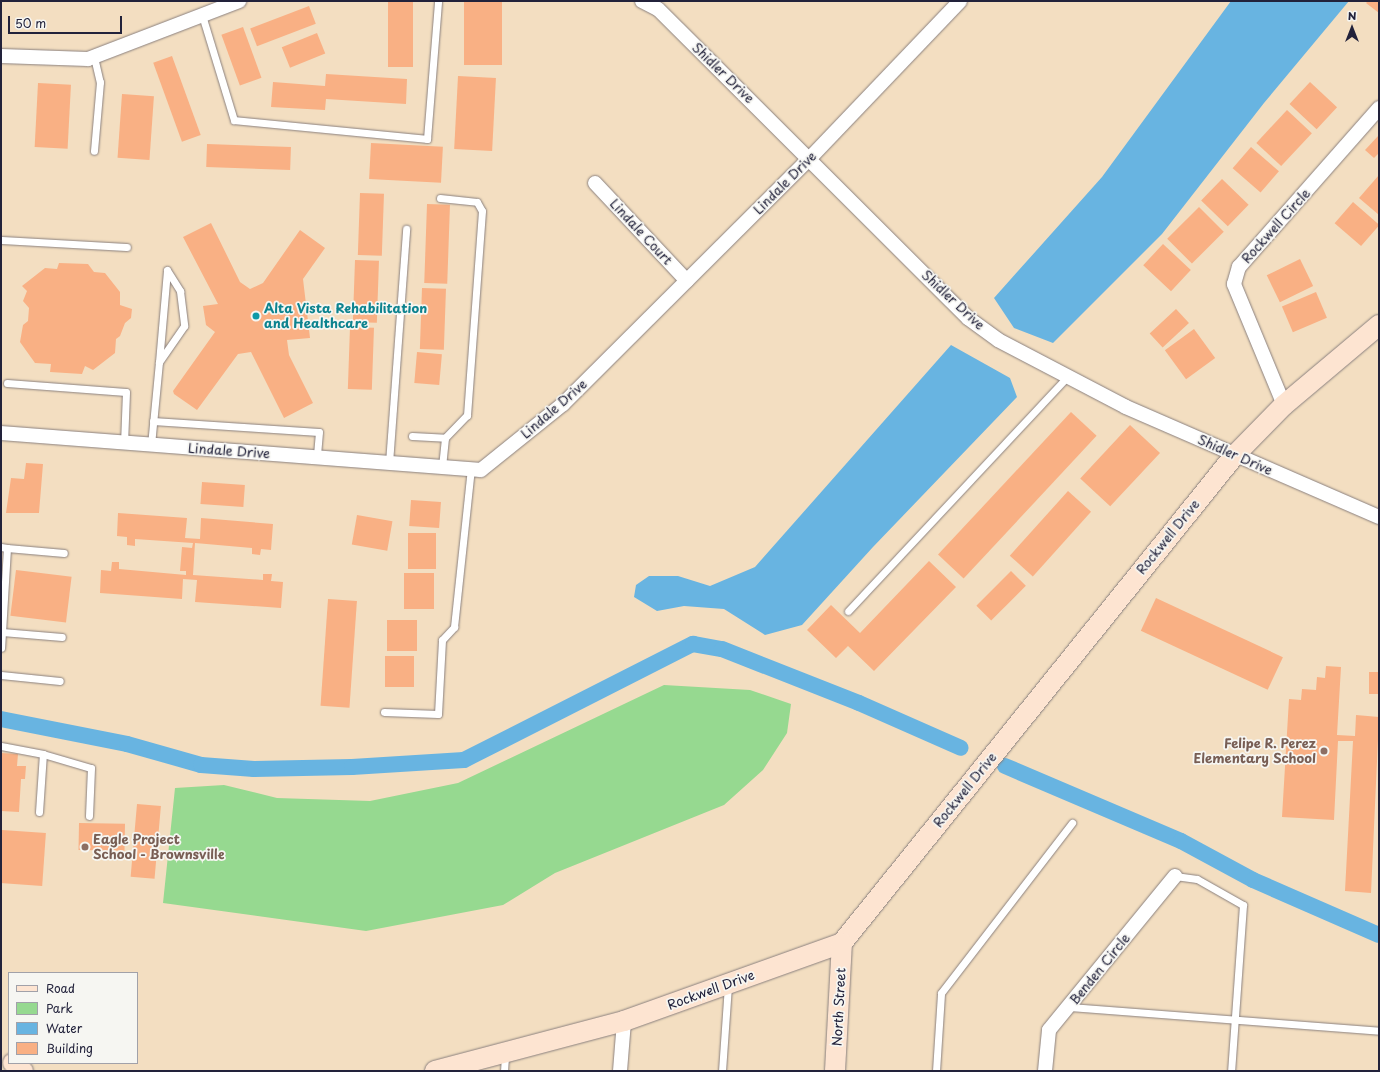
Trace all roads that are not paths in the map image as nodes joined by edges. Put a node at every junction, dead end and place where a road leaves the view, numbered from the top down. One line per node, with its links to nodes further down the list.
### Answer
1 (239, 1): 6 (street)
2 (438, 1): 6 (lane)
3 (642, 1): 5 (street, Shidler Drive)
4 (960, 1): 11 (street, Lindale Drive)
5 (662, 5): 11 (street, Shidler Drive)
6 (202, 15): 8 (street)
7 (1, 56): 8 (street)
8 (94, 57): 10 (lane)
9 (1379, 108): 22 (street, Rockwell Circle)
10 (94, 151)
11 (810, 158): 17 (street, Lindale Drive); 20 (street, Shidler Drive)
12 (595, 183): 17 (street, Lindale Court)
13 (440, 198): 26 (lane)
14 (406, 230): 31 (lane)
15 (1, 240): 16 (lane)
16 (128, 247)
17 (687, 281): 33 (street, Lindale Drive)
18 (1379, 325): 22 (street, Rockwell Drive)
19 (158, 362): 19 (lane); 23 (lane)
20 (1067, 377): 29 (street, Shidler Drive); 37 (lane)
21 (7, 383): 27 (lane)
22 (1284, 405): 29 (street, Rockwell Drive)
23 (154, 421): 28 (lane); 30 (lane)
24 (1, 433): 27 (street, Lindale Drive)
25 (412, 436): 26 (lane)
26 (445, 438): 32 (lane)
27 (124, 442): 28 (street, Lindale Drive)
28 (151, 444): 30 (street, Lindale Drive)
29 (1234, 456): 34 (street, Shidler Drive); 50 (street, Rockwell Drive)
30 (317, 457): 31 (street, Lindale Drive)
31 (389, 463): 32 (street, Lindale Drive)
32 (442, 467): 33 (street, Lindale Drive)
33 (471, 469): 43 (lane)
34 (1379, 516)
35 (4, 548): 36 (lane); 38 (lane)
36 (64, 553)
37 (848, 611)
38 (2, 632): 39 (lane); 40 (lane)
39 (62, 637)
40 (1, 648)
41 (1, 675): 42 (lane)
42 (60, 681)
43 (384, 712)
44 (1, 746): 45 (lane)
45 (43, 754): 46 (lane); 47 (lane)
46 (39, 812)
47 (89, 816)
48 (1072, 823): 63 (lane)
49 (1175, 876): 52 (street, Benden Circle); 53 (lane)
50 (842, 943): 51 (street, Rockwell Drive); 62 (street, North Street)
51 (728, 984): 54 (street, Rockwell Drive); 61 (lane)
52 (1070, 1007): 53 (lane); 64 (street, Benden Circle)
53 (1234, 1020): 55 (lane); 65 (lane)
54 (624, 1021): 56 (street, Rockwell Drive); 60 (street)
55 (1379, 1031)
56 (505, 1062): 59 (street, Rockwell Drive)
57 (14, 1064): 58 (street)
58 (23, 1071)
59 (435, 1071)
60 (620, 1071)
61 (722, 1071)
62 (835, 1071)
63 (936, 1071)
64 (1045, 1071)
65 (1231, 1071)

